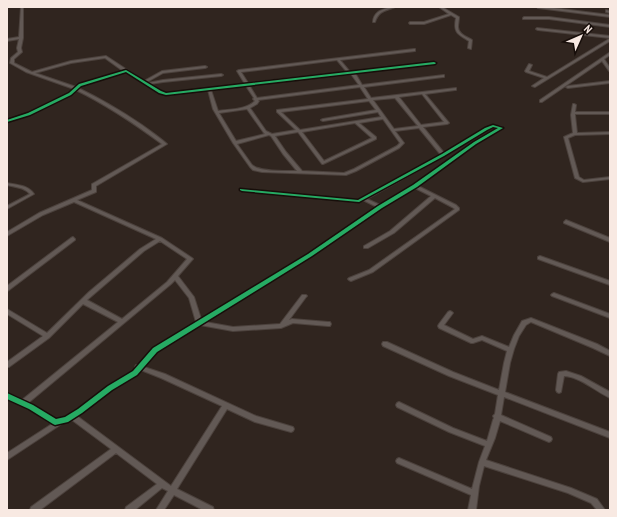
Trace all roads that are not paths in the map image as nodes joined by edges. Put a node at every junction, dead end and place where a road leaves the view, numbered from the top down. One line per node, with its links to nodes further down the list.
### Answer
1 (22, 7): 14 (street)
2 (391, 7): 10 (street)
3 (440, 7): 6 (street)
4 (538, 7): 5 (street)
5 (560, 10): 7 (street); 9 (street)
6 (450, 14): 11 (street); 17 (street)
7 (610, 16)
8 (524, 18): 9 (street)
9 (560, 19): 12 (street)
10 (374, 21)
11 (410, 23)
12 (610, 26)
13 (538, 29): 15 (street)
14 (21, 38): 16 (street); 28 (street)
15 (610, 39): 31 (street)
16 (7, 40)
17 (470, 48)
18 (414, 50): 20 (street)
19 (610, 54): 21 (street)
20 (338, 60): 27 (street); 34 (street)
21 (602, 60): 25 (street); 45 (street)
22 (434, 63): 27 (street)
23 (530, 65): 31 (street)
24 (205, 67): 33 (street)
25 (610, 70)
26 (126, 71): 28 (street); 33 (street); 38 (street)
27 (350, 72): 34 (street); 35 (street)
28 (32, 73): 38 (street)
29 (220, 75): 33 (street)
30 (443, 76): 35 (street)
31 (547, 78): 36 (street)
32 (610, 82): 37 (street)
33 (145, 84): 40 (street)
34 (247, 84): 40 (street); 43 (street)
35 (361, 86): 43 (street); 44 (street)
36 (534, 86)
37 (568, 87)
38 (76, 88): 54 (street); 71 (street)
39 (455, 88): 41 (street)
40 (210, 89): 49 (street)
41 (423, 92): 42 (street); 56 (street)
42 (396, 96): 44 (street); 56 (street)
43 (255, 99): 47 (street)
44 (370, 99): 48 (street); 58 (street)
45 (541, 101)
46 (574, 105): 50 (street)
47 (248, 108): 49 (street); 61 (street)
48 (379, 111): 52 (street); 53 (street)
49 (217, 112): 62 (street)
50 (573, 113): 51 (street); 60 (street)
51 (610, 114)
52 (384, 118): 55 (street); 57 (street)
53 (323, 120)
54 (7, 121)
55 (356, 122): 58 (street); 58 (street)
56 (421, 126): 57 (street); 63 (street)
57 (394, 130): 64 (street)
58 (299, 131): 61 (street)
59 (610, 133): 60 (street)
60 (575, 134): 65 (street)
61 (270, 135): 62 (street); 64 (street)
62 (235, 143): 64 (street)
63 (443, 155): 67 (street); 70 (street)
64 (300, 172)
65 (610, 178)
66 (7, 184): 73 (street)
67 (416, 186): 69 (street); 72 (street)
68 (242, 190): 70 (street)
69 (434, 196): 79 (street); 82 (street)
70 (364, 199): 72 (street)
71 (74, 200): 75 (street); 77 (street)
72 (380, 207): 92 (street)
73 (7, 208)
74 (566, 222): 78 (street)
75 (7, 234)
76 (72, 239): 84 (street)
77 (160, 239): 81 (street); 87 (street)
78 (610, 240)
79 (366, 247)
80 (540, 258): 83 (street)
81 (175, 276): 91 (street); 92 (street)
82 (351, 279)
83 (610, 283)
84 (7, 289)
85 (554, 295): 90 (street)
86 (304, 296): 94 (street)
87 (84, 301): 91 (street); 95 (street)
88 (7, 312): 95 (street)
89 (450, 313): 97 (street)
90 (610, 316)
91 (122, 321): 105 (street)
92 (199, 323): 94 (street); 100 (street)
93 (328, 324): 94 (street)
94 (281, 326)
95 (46, 336): 99 (street)
96 (385, 344): 102 (street)
97 (511, 350): 98 (street); 102 (street)
98 (610, 354)
99 (7, 365)
100 (138, 367): 107 (street); 108 (street)
101 (560, 390): 103 (street)
102 (500, 394): 109 (street); 112 (street)
103 (610, 395)
104 (7, 396): 105 (street)
105 (23, 403): 110 (street)
106 (399, 404): 114 (street)
107 (226, 405): 111 (street); 120 (street)
108 (72, 416): 110 (street); 115 (street)
109 (496, 416): 113 (street); 114 (street)
110 (61, 421): 116 (street)
111 (291, 429)
112 (610, 435)
113 (549, 439)
114 (489, 445): 118 (street)
115 (116, 449): 119 (street); 122 (street)
116 (7, 457)
117 (399, 461): 121 (street)
118 (482, 462): 121 (street); 127 (street)
119 (162, 484): 120 (street); 123 (street)
120 (172, 490): 124 (street); 125 (street)
121 (474, 493): 126 (street)
122 (34, 510)
123 (129, 510)
124 (160, 510)
125 (210, 510)
126 (472, 510)
127 (601, 510)

